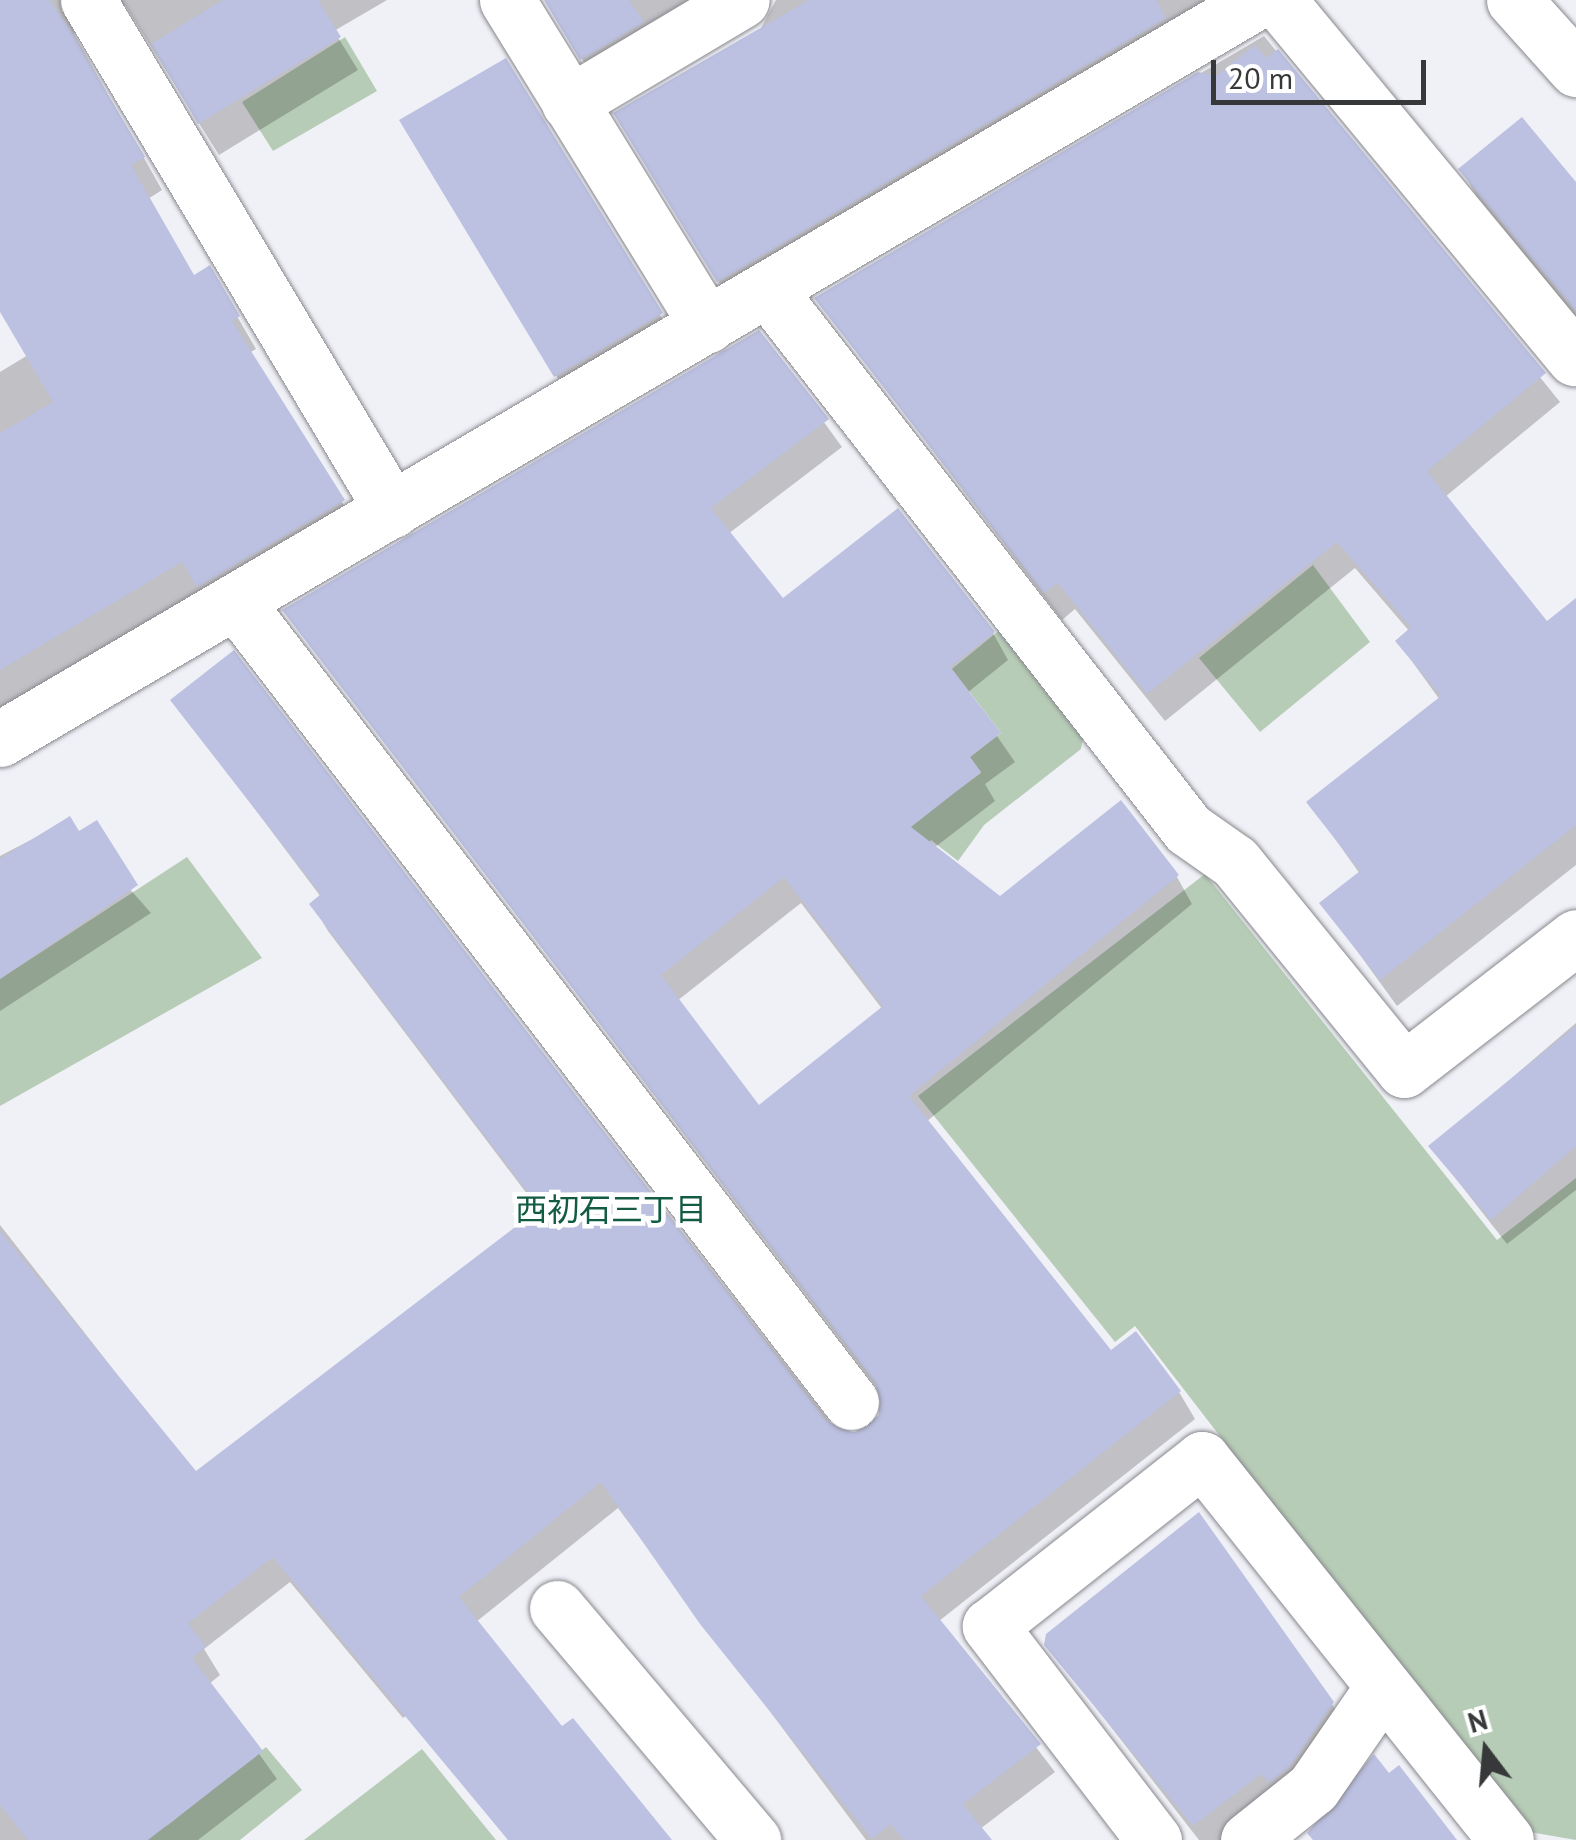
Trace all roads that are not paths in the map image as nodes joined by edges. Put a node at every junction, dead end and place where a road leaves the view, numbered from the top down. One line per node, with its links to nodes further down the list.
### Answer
1 (88, 0): 13 (street)
2 (507, 0): 9 (street)
3 (742, 0): 9 (street)
4 (1258, 0): 7 (street)
5 (1278, 0): 12 (street)
6 (1514, 0): 8 (street)
7 (1202, 17): 10 (street)
8 (1576, 68)
9 (569, 104): 11 (street)
10 (768, 290): 11 (street); 16 (street)
11 (707, 325): 13 (street)
12 (1574, 358)
13 (392, 510): 14 (street)
14 (236, 602): 15 (street); 17 (street)
15 (0, 740)
16 (1576, 937)
17 (851, 1402)
18 (557, 1608): 20 (street)
19 (1382, 1688): 21 (street); 22 (street); 23 (street)
20 (753, 1840)
21 (1154, 1840)
22 (1248, 1840)
23 (1506, 1840)

